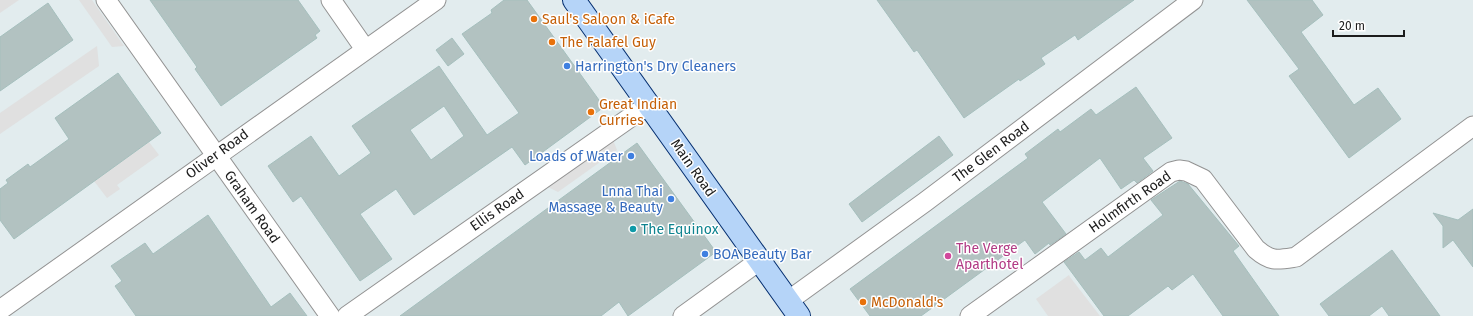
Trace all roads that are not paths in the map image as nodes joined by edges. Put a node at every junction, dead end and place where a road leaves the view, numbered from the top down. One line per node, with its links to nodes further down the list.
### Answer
1 (106, 0): 9 (street, Graham Road)
2 (331, 0): 6 (street)
3 (436, 0): 6 (street, Oliver Road)
4 (574, 0): 7 (main road, Main Road)
5 (1193, 0): 11 (street, The Glen Road)
6 (365, 49): 9 (street, Oliver Road)
7 (648, 105): 10 (main road, Main Road); 14 (street, Ellis Road)
8 (1473, 126): 16 (street, Holmfirth Road)
9 (215, 156): 12 (street, Oliver Road); 13 (street, Graham Road)
10 (759, 261): 11 (main road, Main Road); 15 (street)
11 (794, 308)
12 (0, 310)
13 (330, 316)
14 (347, 316)
15 (683, 316)
16 (970, 316)

